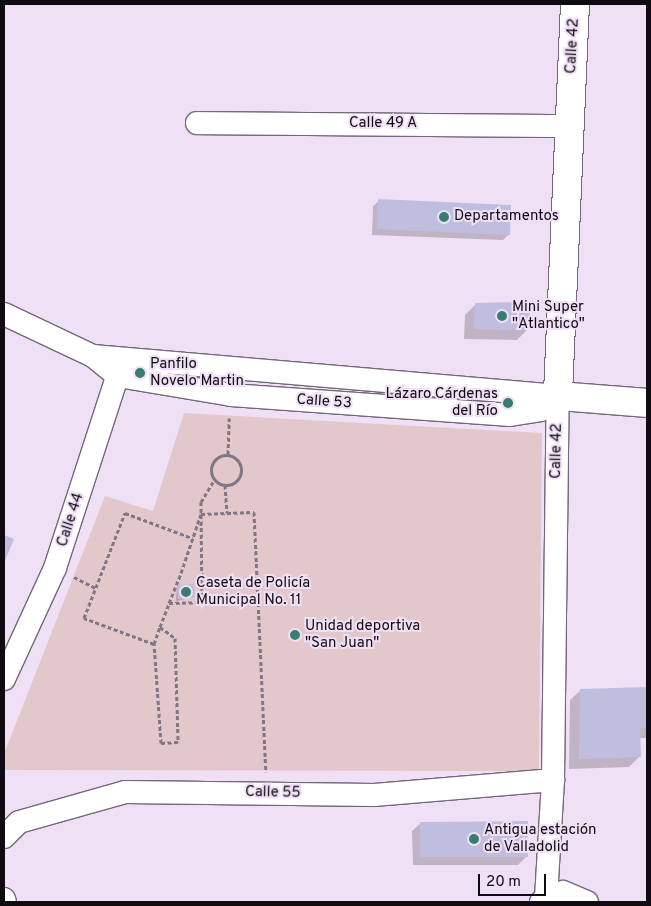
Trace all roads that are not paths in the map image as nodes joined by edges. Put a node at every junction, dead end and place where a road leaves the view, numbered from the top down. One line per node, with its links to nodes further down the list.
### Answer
1 (575, 4): 3 (main road, Calle 42)
2 (197, 123): 3 (street, Calle 49 A)
3 (570, 126): 6 (main road, Calle 42)
4 (4, 314): 5 (street, Calle 53)
5 (121, 366): 6 (street, Calle 53); 6 (street, Calle 53); 8 (street, Calle 44)
6 (558, 396): 7 (main road, Calle 53); 9 (street, Calle 42)
7 (647, 403)
8 (4, 679)
9 (553, 780): 10 (street, Calle 55); 12 (street, Calle 42)
10 (4, 837)
11 (4, 898): 13 (street)
12 (543, 900): 14 (street)
13 (5, 902)
14 (587, 902)

